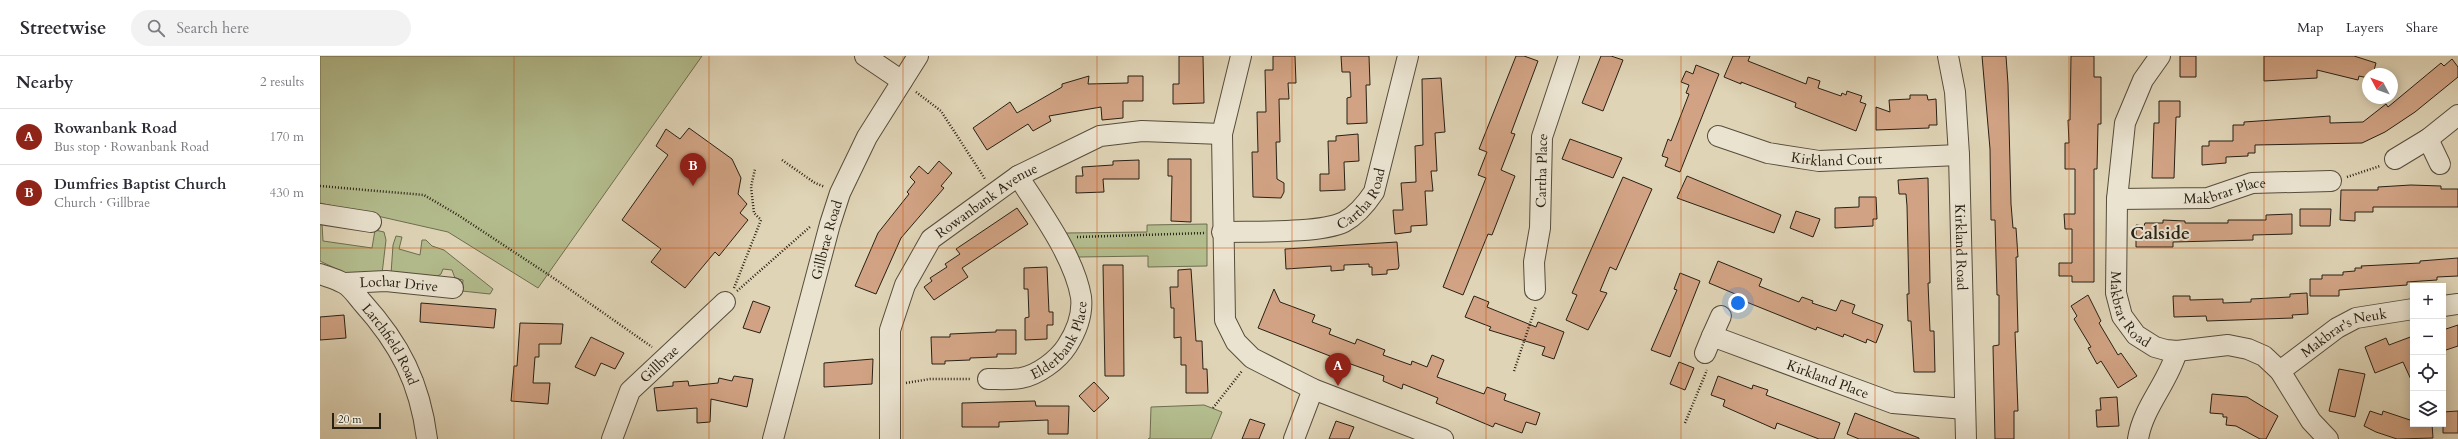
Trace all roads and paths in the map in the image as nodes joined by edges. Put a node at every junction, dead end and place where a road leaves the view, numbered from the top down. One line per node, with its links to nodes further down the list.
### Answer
1 (865, 56): 8 (street)
2 (918, 56): 8 (street, Gillbrae Road)
3 (1241, 56): 10 (street)
4 (1408, 56): 27 (street, Cartha Road)
5 (1570, 56): 32 (street, Cartha Place)
6 (1948, 56): 13 (street, Kirkland Road)
7 (2160, 56): 23 (street, Makbrar Road)
8 (911, 89): 21 (street, Gillbrae Road); 22 (path)
9 (2458, 115): 12 (street)
10 (1222, 134): 18 (street, Rowanbank Avenue); 27 (street)
11 (1718, 136): 13 (street, Kirkland Court)
12 (2428, 139): 14 (street); 16 (street)
13 (1959, 155): 48 (street, Kirkland Road)
14 (2395, 159): 19 (path)
15 (782, 160): 21 (path)
16 (2440, 164)
17 (755, 169): 33 (path)
18 (1018, 176): 22 (street, Rowanbank Avenue); 28 (street, Elderbank Place)
19 (2331, 181): 23 (street, Makbrar Place)
20 (320, 186): 40 (path)
21 (840, 193): 26 (street, Gillbrae Road)
22 (994, 193): 45 (street, Rowanbank Avenue)
23 (2117, 199): 39 (street, Makbrar Road)
24 (320, 214): 25 (street)
25 (371, 222)
26 (830, 224): 33 (path); 52 (street, Gillbrae Road)
27 (1222, 232): 28 (path); 41 (street)
28 (1057, 238): 44 (street, Elderbank Place)
29 (320, 274): 30 (street, Larchfield Road)
30 (345, 283): 31 (street, Lochar Drive); 50 (street, Larchfield Road)
31 (453, 288)
32 (1534, 290): 43 (path)
33 (728, 299): 40 (street, Gillbrae)
34 (2458, 304): 35 (street)
35 (2446, 306)
36 (2410, 309): 42 (street, Makbrar's Neuk)
37 (1721, 316): 38 (street)
38 (1709, 345): 48 (street, Kirkland Place); 49 (path)
39 (2177, 351): 42 (street, Makbrar Road); 57 (street)
40 (665, 356): 51 (street, Gillbrae)
41 (1252, 358): 46 (street); 47 (path)
42 (2280, 370): 58 (street, Makbrar Road)
43 (1514, 371)
44 (988, 379): 45 (path)
45 (890, 386): 53 (street, Rowanbank Avenue)
46 (1313, 389): 54 (street); 55 (street)
47 (1212, 408)
48 (1965, 409): 56 (street, Kirkland Road)
49 (1686, 423)
50 (427, 439)
51 (612, 439)
52 (773, 439)
53 (890, 439)
54 (1294, 439)
55 (1443, 439)
56 (1966, 439)
57 (2138, 439)
58 (2328, 439)

